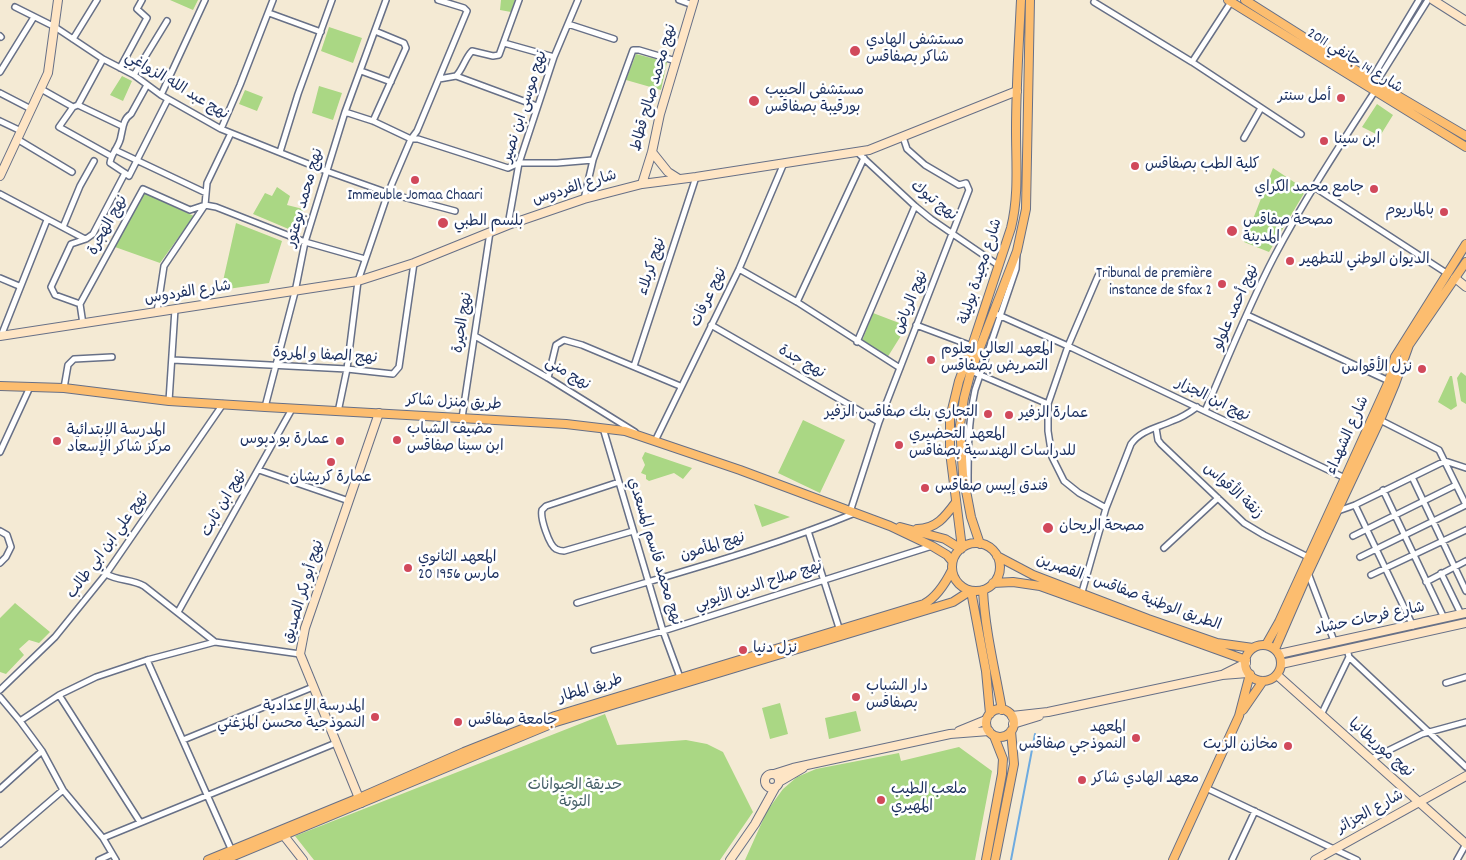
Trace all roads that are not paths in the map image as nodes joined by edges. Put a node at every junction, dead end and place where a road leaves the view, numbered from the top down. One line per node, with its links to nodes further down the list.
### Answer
1 (58, 0): 27 (street)
2 (97, 0): 31 (street)
3 (142, 0): 39 (street)
4 (205, 0): 51 (street)
5 (274, 0): 22 (street)
6 (332, 0): 29 (street)
7 (386, 0): 28 (street, نهج محمد بوعتور)
8 (438, 0): 44 (street)
9 (519, 0): 34 (street)
10 (578, 0): 26 (street, نهج موسى ابن نصير)
11 (679, 0): 19 (street)
12 (1021, 0): 49 (main road, شارع مجيدة بوليلة)
13 (1030, 0): 120 (main road, شارع مجيدة بوليلة)
14 (1245, 0): 47 (main road, شارع 14 جانفي 2011)
15 (1419, 0): 30 (street)
16 (1428, 0): 33 (street)
17 (1433, 0): 24 (street)
18 (1229, 1): 38 (street); 47 (main road, شارع 14 جانفي 2011)
19 (693, 2): 37 (street, نهج محمد صالح قطاط)
20 (1094, 2): 38 (street)
21 (15, 7): 23 (street, نهج عبد الله الزواغي)
22 (269, 13): 29 (street); 61 (street)
23 (34, 17): 27 (street, نهج عبد الله الزواغي); 41 (street)
24 (1466, 20)
25 (167, 21): 42 (street)
26 (568, 24): 32 (street); 35 (street, نهج موسى ابن نصير)
27 (55, 27): 31 (street, نهج عبد الله الزواغي); 48 (street)
28 (375, 30): 40 (street, نهج محمد بوعتور); 45 (street)
29 (321, 32): 72 (street)
30 (1398, 37): 33 (street); 47 (street)
31 (73, 39): 36 (street, نهج عبد الله الزواغي)
32 (614, 39)
33 (1403, 40): 47 (street)
34 (504, 43): 35 (street); 43 (street)
35 (554, 57): 54 (street, نهج موسى ابن نصير)
36 (103, 58): 39 (street, نهج عبد الله الزواغي); 53 (street)
37 (676, 61): 73 (street, نهج محمد صالح قطاط); 76 (street)
38 (1192, 62): 55 (street)
39 (120, 68): 42 (street, نهج عبد الله الزواغي)
40 (361, 71): 45 (street); 57 (street, نهج محمد بوعتور)
41 (0, 72)
42 (134, 75): 46 (street, نهج عبد الله الزواغي)
43 (456, 76): 44 (street); 54 (street)
44 (438, 78): 69 (street)
45 (391, 82): 59 (street)
46 (148, 85): 51 (street, نهج عبد الله الزواغي); 60 (street)
47 (1374, 85): 65 (main road, شارع 14 جانفي 2011); 70 (main road, شارع 14 جانفي 2011); 88 (street, نهج أحمد علولو)
48 (41, 89): 53 (street); 56 (street)
49 (1014, 92): 66 (street, شارع الفردوس); 107 (main road, شارع مجيدة بوليلة)
50 (0, 93): 56 (street)
51 (161, 95): 52 (street, نهج عبد الله الزواغي)
52 (168, 100): 61 (street, نهج عبد الله الزواغي); 78 (street)
53 (76, 106): 60 (street); 75 (street)
54 (538, 106): 79 (street, نهج موسى ابن نصير)
55 (1261, 108): 64 (street); 67 (street)
56 (31, 109): 62 (street)
57 (345, 112): 59 (street); 81 (street, نهج محمد بوعتور)
58 (0, 121): 62 (street)
59 (373, 121): 69 (street)
60 (122, 126): 71 (street)
61 (221, 129): 63 (street, نهج عبد الله الزواغي)
62 (21, 131): 68 (street)
63 (231, 133): 72 (street, نهج عبد الله الزواغي); 89 (street)
64 (1302, 134)
65 (1466, 136)
66 (903, 137): 74 (street, شارع الفردوس); 100 (street, نهج الرياض)
67 (1244, 138)
68 (18, 139): 82 (street); 84 (street)
69 (410, 139): 79 (street); 90 (street)
70 (1466, 147)
71 (115, 150): 75 (street); 78 (street)
72 (280, 152): 81 (street, نهج عبد الله الزواغي)
73 (652, 152): 86 (street); 87 (street, نهج محمد صالح قطاط)
74 (861, 155): 80 (street, شارع الفردوس); 94 (street, نهج تبوك); 116 (street)
75 (111, 156): 83 (street)
76 (593, 160): 79 (street); 92 (street)
77 (94, 161): 98 (street)
78 (138, 161): 83 (street); 89 (street)
79 (519, 163): 97 (street, نهج موسى ابن نصير)
80 (784, 164): 85 (street, شارع الفردوس); 108 (street, نهج عرفات)
81 (326, 171): 90 (street, نهج عبد الله الزواغي); 102 (street, نهج محمد بوعتور)
82 (72, 172)
83 (125, 174): 101 (street)
84 (0, 176)
85 (696, 177): 86 (street, شارع الفردوس); 133 (street, نهج كربلاء)
86 (680, 179): 87 (street, شارع الفردوس)
87 (642, 184): 92 (street, شارع الفردوس)
88 (1314, 187): 110 (street); 121 (street, نهج أحمد علولو)
89 (206, 193): 93 (street)
90 (388, 193): 95 (street, نهج عبد الله الزواغي); 104 (street)
91 (0, 194): 96 (street)
92 (584, 198): 97 (street, شارع الفردوس)
93 (205, 206): 102 (street, نهج الهجرة); 117 (street, نهج الهجرة); 119 (street)
94 (915, 206): 100 (street, نهج تبوك); 127 (street)
95 (456, 211)
96 (47, 220): 98 (street); 113 (street)
97 (508, 225): 99 (street, شارع الفردوس)
98 (63, 227): 101 (street)
99 (490, 232): 106 (street, شارع الفردوس); 126 (street, نهج الحيرة)
100 (953, 234): 107 (street, نهج تبوك); 123 (street, نهج الرياض)
101 (86, 239): 117 (street)
102 (304, 242): 104 (street, نهج الهجرة); 115 (street, نهج محمد بوعتور)
103 (1466, 244): 110 (main road, شارع الشهداء)
104 (365, 260): 112 (street)
105 (1466, 262): 110 (main road, شارع الشهداء)
106 (414, 263): 112 (street, شارع الفردوس); 135 (street, نهج الصفا و المروة)
107 (998, 265): 128 (main road, شارع مجيدة بوليلة)
108 (739, 269): 116 (street); 124 (street, نهج عرفات)
109 (1098, 276): 129 (street)
110 (1451, 276): 114 (street); 139 (main road, شارع الشهداء); 154 (main road, شارع الشهداء)
111 (0, 278): 113 (street)
112 (358, 281): 115 (street, شارع الفردوس); 135 (street)
113 (19, 286): 125 (street)
114 (1466, 287)
115 (295, 292): 118 (street, شارع الفردوس); 132 (street, نهج محمد بوعتور)
116 (797, 302): 127 (street)
117 (80, 304): 122 (street)
118 (175, 309): 119 (street, شارع الفردوس); 131 (street)
119 (157, 312): 122 (street, شارع الفردوس)
120 (998, 315): 129 (street, نهج ابن الجزار); 136 (main road, شارع مجيدة بوليلة); 137 (street, شارع مجيدة بوليلة)
121 (1247, 316): 139 (street); 150 (street, نهج أحمد علولو)
122 (83, 324): 125 (street, شارع الفردوس)
123 (916, 324): 128 (street); 134 (street, نهج الرياض)
124 (711, 325): 141 (street, نهج عرفات); 155 (street, نهج جدة)
125 (0, 336)
126 (475, 336): 138 (street, نهج منى); 153 (street, نهج الحيرة)
127 (857, 342): 134 (street)
128 (972, 346): 173 (main road, شارع مجيدة بوليلة)
129 (1068, 346): 146 (street); 148 (street, نهج ابن الجزار)
130 (112, 357): 143 (street)
131 (173, 360): 132 (street, نهج الصفا و المروة); 144 (street)
132 (275, 366): 135 (street, نهج الصفا و المروة); 147 (street, نهج محمد بوعتور)
133 (634, 366): 138 (street); 141 (street)
134 (900, 368): 155 (street, نهج الرياض)
135 (347, 369): 151 (street)
136 (972, 371): 137 (street); 170 (main road, شارع مجيدة بوليلة)
137 (980, 375): 146 (street); 170 (street, شارع مجيدة بوليلة)
138 (548, 378): 158 (street, نهج منى)
139 (1389, 381): 165 (main road, شارع الشهداء)
140 (0, 386): 142 (main road, طريق منزل شاكر)
141 (680, 386): 159 (street, نهج عرفات)
142 (30, 387): 143 (main road, طريق منزل شاكر); 160 (street)
143 (64, 388): 144 (main road, طريق منزل شاكر)
144 (169, 401): 145 (main road, طريق منزل شاكر)
145 (223, 404): 147 (main road, طريق منزل شاكر); 207 (street, نهج علي ابن ابي طالب)
146 (1048, 404): 176 (street)
147 (265, 407): 149 (main road, طريق منزل شاكر)
148 (1197, 408): 150 (street, نهج ابن الجزار); 157 (street)
149 (292, 409): 151 (main road, طريق منزل شاكر); 163 (street, نهج ابن ثابت)
150 (1205, 411): 165 (street, نهج ابن الجزار)
151 (338, 412): 152 (main road, طريق منزل شاكر)
152 (379, 414): 153 (main road, طريق منزل شاكر); 172 (street, نهج أبو بكر الصديق)
153 (462, 418): 156 (main road, طريق منزل شاكر)
154 (1380, 420): 161 (street); 177 (main road, شارع الشهداء)
155 (880, 422): 178 (street, نهج الرياض)
156 (603, 428): 158 (main road, طريق منزل شاكر); 166 (street, نهج محمد قاسم المسعدي)
157 (1156, 428): 169 (street, زنقة الأقواس); 176 (street)
158 (644, 437): 159 (main road, طريق منزل شاكر)
159 (655, 441): 178 (main road, طريق منزل شاكر)
160 (0, 452)
161 (1445, 461): 162 (street); 164 (street); 167 (street)
162 (1466, 468)
163 (259, 470): 172 (street); 219 (street, نهج ابن ثابت)
164 (1412, 476): 168 (street); 171 (street)
165 (1345, 478): 198 (main road, شارع الشهداء)
166 (619, 482): 185 (street, نهج محمد قاسم المسعدي); 185 (street)
167 (1456, 485): 171 (street); 175 (street)
168 (1383, 490): 174 (street); 179 (street)
169 (1218, 498): 194 (street); 198 (street, زنقة الأقواس)
170 (968, 500): 191 (main road, شارع مجيدة بوليلة)
171 (1424, 500): 179 (street); 180 (street)
172 (349, 501): 233 (street, نهج أبو بكر الصديق)
173 (956, 502): 182 (main road); 193 (main road, شارع مجيدة بوليلة)
174 (1355, 505): 177 (street); 183 (street)
175 (1466, 505): 180 (street)
176 (1106, 508): 217 (street)
177 (1337, 511): 208 (main road, شارع الشهداء)
178 (853, 512): 181 (main road, طريق منزل شاكر); 186 (street, نهج المأمون)
179 (1395, 515): 183 (street); 188 (street)
180 (1434, 520): 188 (street); 190 (street)
181 (890, 526): 182 (main road, طريق منزل شاكر); 192 (main road, طريق منزل شاكر)
182 (911, 529): 193 (main road, طريق منزل شاكر)
183 (1367, 530): 189 (street); 195 (street)
184 (1466, 530): 190 (street)
185 (633, 531): 211 (street, نهج محمد قاسم المسعدي)
186 (808, 531): 210 (street); 211 (street, نهج المأمون)
187 (0, 532): 202 (street)
188 (1405, 535): 195 (street); 196 (street)
189 (1353, 536)
190 (1443, 541): 196 (street); 203 (street)
191 (980, 544): 193 (main road); 197 (main road)
192 (932, 546): 200 (main road, طريق منزل شاكر); 210 (street, نهج صلاح الدين الأيوبي)
193 (961, 548): 200 (main road)
194 (1164, 548)
195 (1376, 549): 199 (street); 204 (street)
196 (1414, 554): 204 (street); 212 (street)
197 (997, 556): 213 (main road); 217 (main road, الطريق الوطنية صفاقس - القصرين)
198 (1308, 557): 228 (main road, شارع الشهداء)
199 (1360, 557)
200 (952, 561): 205 (main road)
201 (1466, 561): 203 (street)
202 (0, 563)
203 (1455, 566): 206 (street); 216 (street)
204 (1386, 568): 209 (street); 223 (street)
205 (952, 570): 215 (main road); 225 (main road, طريق المطار)
206 (1441, 573): 212 (street); 220 (street)
207 (106, 574): 219 (street); 245 (street, نهج علي ابن ابي طالب)
208 (1308, 574): 227 (street); 231 (main road, شارع الشهداء)
209 (1371, 575)
210 (822, 580): 224 (street, نهج صلاح الدين الأيوبي); 225 (street)
211 (649, 581): 218 (street, نهج المأمون); 224 (street, نهج محمد قاسم المسعدي)
212 (1426, 582): 221 (street)
213 (993, 584): 214 (main road); 235 (main road, الطريق الوطنية صفاقس - القصرين)
214 (983, 590): 215 (main road); 248 (main road)
215 (970, 591): 225 (main road, طريق المطار); 251 (main road)
216 (1466, 591)
217 (1082, 592): 229 (main road, الطريق الوطنية صفاقس - القصرين)
218 (576, 603)
219 (178, 612): 226 (street)
220 (1464, 614): 221 (street, شارع فرحات حشاد)
221 (1444, 618): 223 (street, شارع فرحات حشاد)
222 (1466, 623): 232 (street, شارع فرحات حشاد)
223 (1413, 626): 227 (street, شارع فرحات حشاد)
224 (663, 631): 230 (street, نهج صلاح الدين الأيوبي); 241 (street, نهج محمد قاسم المسعدي)
225 (841, 633): 241 (main road, طريق المطار)
226 (215, 642): 233 (street); 234 (street)
227 (1334, 642): 231 (street, شارع فرحات حشاد)
228 (1266, 645): 229 (main road); 231 (main road)
229 (1253, 648): 235 (main road)
230 (594, 650)
231 (1277, 651): 236 (main road)
232 (1348, 653): 236 (street, شارع فرحات حشاد); 250 (street); 255 (street)
233 (300, 654): 244 (street, نهج أبو بكر الصديق)
234 (147, 660): 246 (street); 258 (street)
235 (1246, 662): 237 (main road); 238 (street)
236 (1281, 664): 239 (main road)
237 (1249, 673): 238 (street); 242 (main road); 249 (main road)
238 (1222, 675): 254 (street)
239 (1277, 675): 242 (main road); 250 (street, نهج موريطانيا)
240 (1466, 677): 243 (street)
241 (681, 680): 272 (main road, طريق المطار)
242 (1263, 681): 249 (main road)
243 (1446, 683)
244 (313, 687): 258 (street); 259 (street, نهج أبو بكر الصديق)
245 (0, 690)
246 (59, 696): 252 (street); 276 (street)
247 (0, 697): 252 (street)
248 (1002, 710): 251 (main road); 254 (main road)
249 (1239, 716): 268 (main road)
250 (1320, 716): 261 (street, نهج موريطانيا)
251 (988, 717): 256 (street); 257 (main road)
252 (20, 721): 260 (street)
253 (1466, 722): 255 (street)
254 (1012, 724): 257 (main road); 292 (main road)
255 (1429, 731): 261 (street); 263 (street)
256 (950, 734): 257 (street); 262 (street)
257 (991, 734): 291 (main road)
258 (183, 740): 271 (street)
259 (336, 744): 271 (street); 272 (street, نهج أبو بكر الصديق)
260 (42, 751): 269 (street); 270 (street)
261 (1371, 759): 273 (street, نهج موريطانيا)
262 (806, 766): 264 (street); 267 (street)
263 (1466, 767)
264 (774, 774): 266 (street); 267 (street)
265 (1466, 776): 273 (street, شارع الجزائر)
266 (765, 784): 267 (street); 275 (street)
267 (777, 785): 275 (street)
268 (1206, 788): 274 (street); 293 (main road)
269 (0, 789)
270 (63, 790): 278 (street); 280 (street)
271 (207, 795): 276 (street); 282 (street)
272 (360, 800): 277 (main road, طريق المطار)
273 (1420, 802): 279 (street, نهج موريطانيا); 281 (street, شارع الجزائر)
274 (1255, 810): 281 (street); 294 (street)
275 (760, 814): 290 (street)
276 (140, 822): 278 (street)
277 (282, 833): 282 (main road, طريق المطار); 289 (street)
278 (102, 838): 283 (street)
279 (1465, 842): 297 (street)
280 (0, 844)
281 (1334, 849): 284 (street); 295 (street, شارع الجزائر)
282 (233, 853): 287 (main road, طريق المطار); 288 (main road, طريق المطار)
283 (112, 854): 285 (street); 286 (street)
284 (1344, 857): 296 (street)
285 (100, 860)
286 (116, 860)
287 (208, 860)
288 (224, 860)
289 (303, 860)
290 (730, 860)
291 (986, 860)
292 (995, 860)
293 (1173, 860)
294 (1232, 860)
295 (1316, 860)
296 (1357, 860)
297 (1458, 860)

